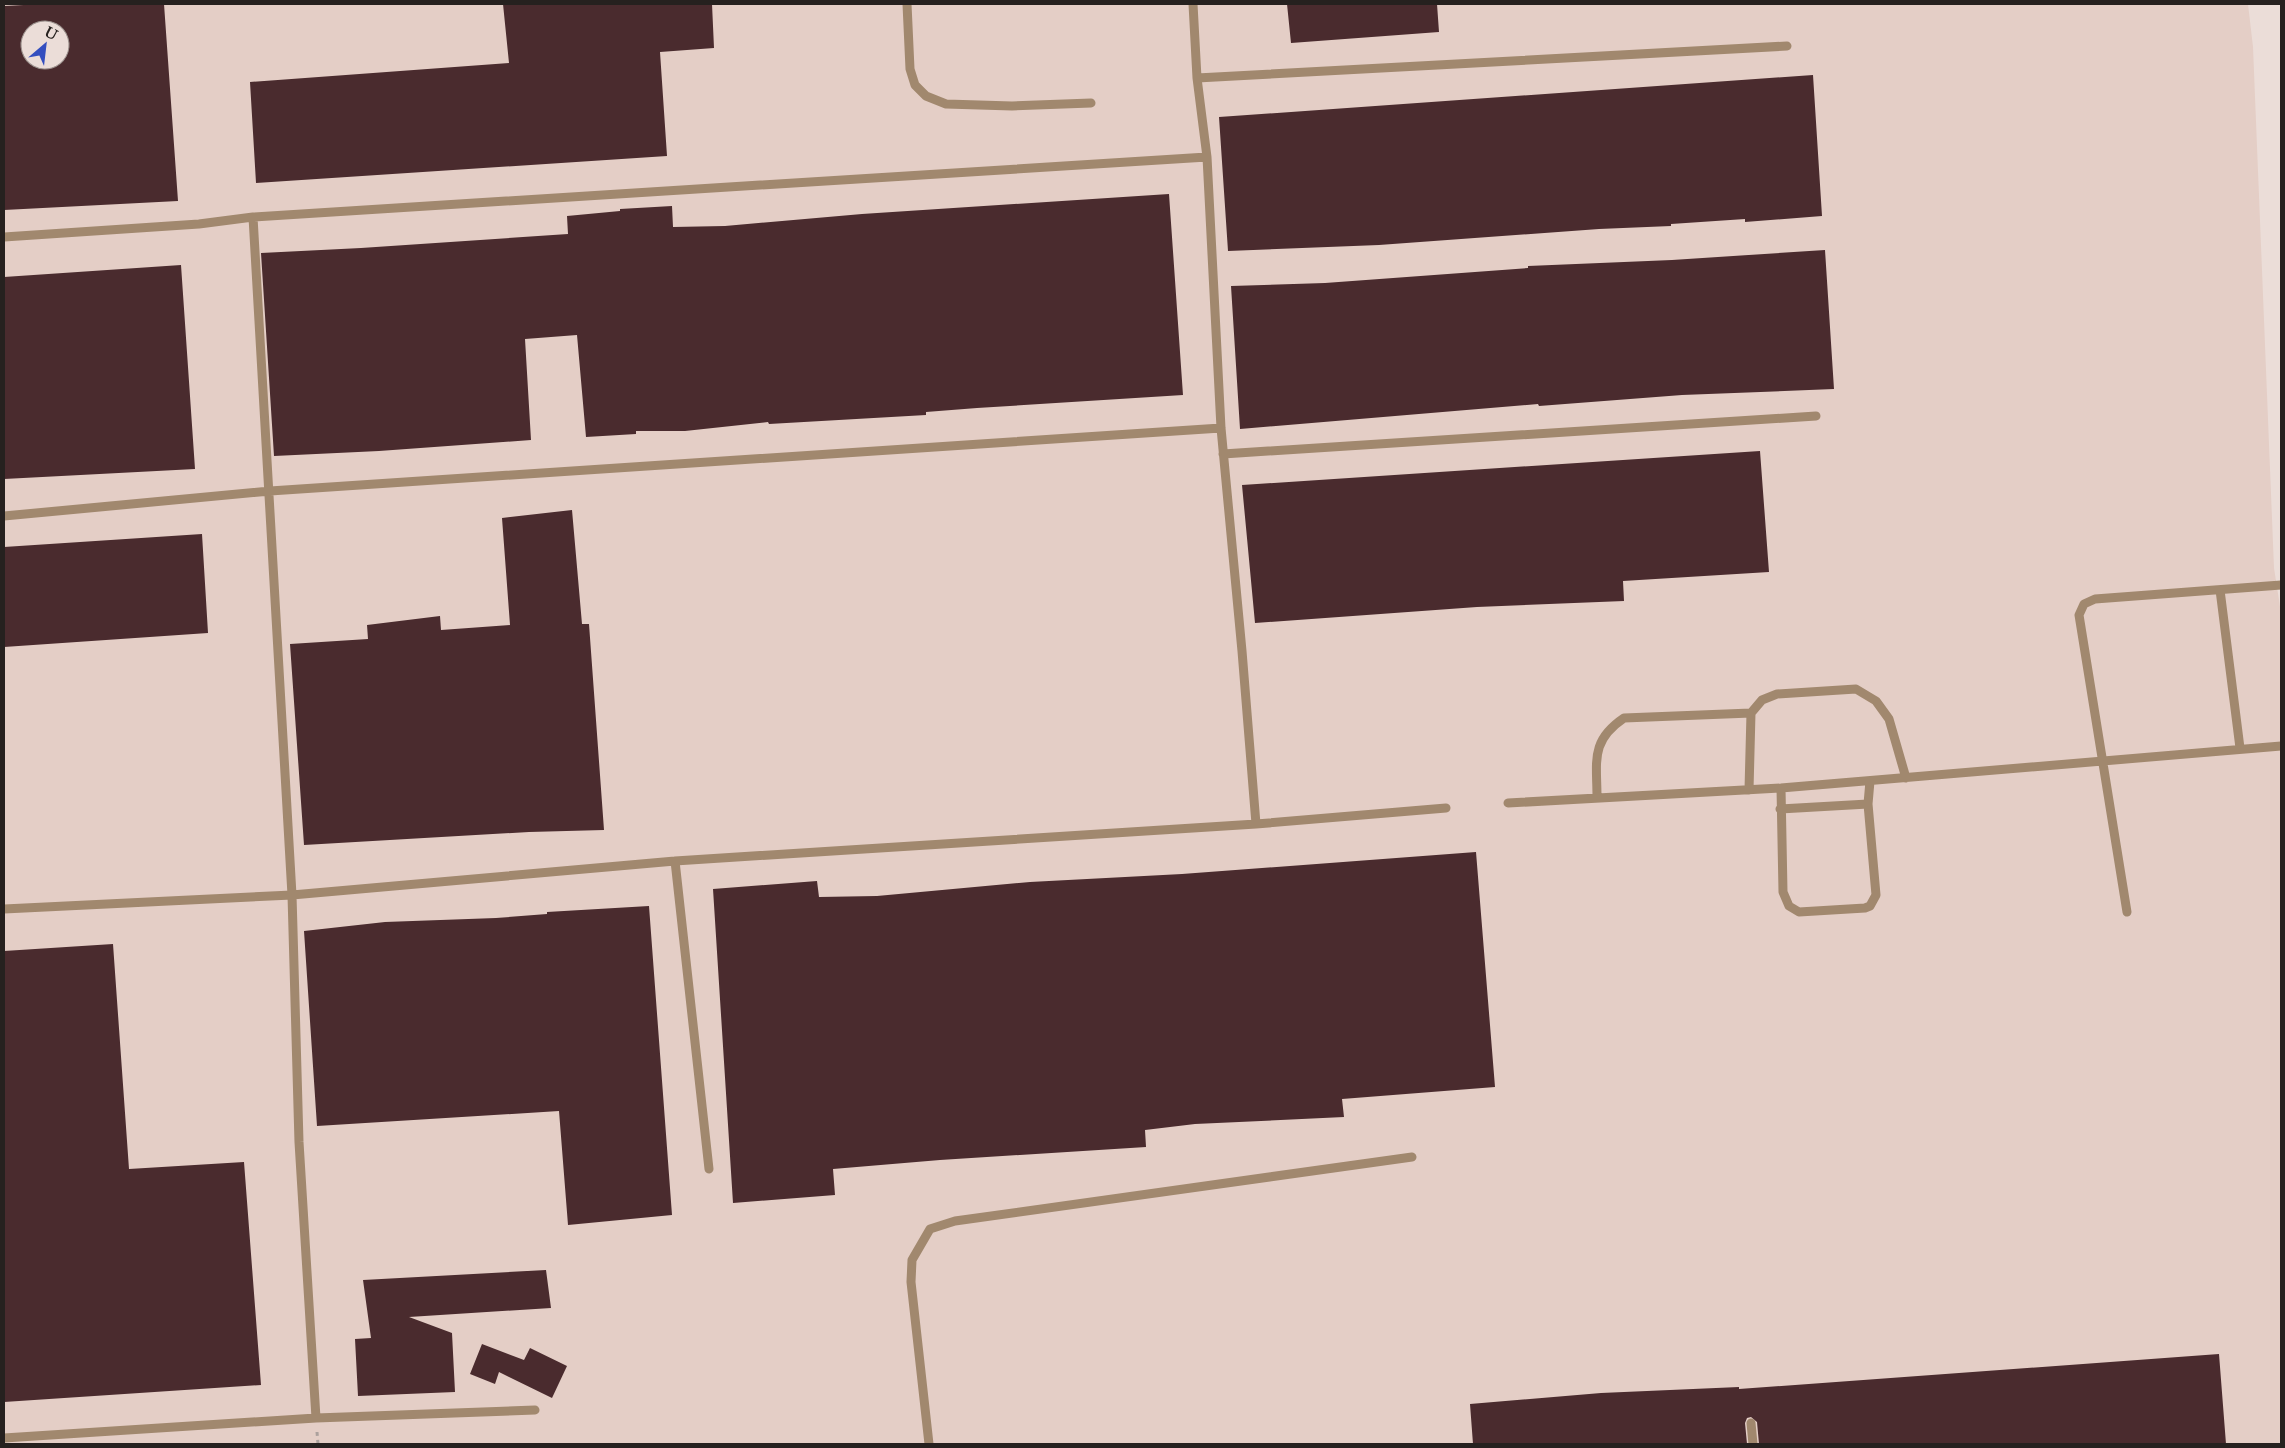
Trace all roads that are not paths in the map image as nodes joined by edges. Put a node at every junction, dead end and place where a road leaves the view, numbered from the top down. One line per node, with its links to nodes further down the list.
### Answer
1 (907, 4): 5 (lane)
2 (1192, 4): 4 (lane)
3 (1787, 46): 4 (lane)
4 (1197, 78): 6 (lane)
5 (1091, 103)
6 (1207, 157): 7 (lane); 10 (lane)
7 (253, 217): 8 (lane); 12 (lane)
8 (4, 237)
9 (1816, 416): 11 (lane)
10 (1221, 428): 11 (lane); 12 (lane)
11 (1223, 454): 29 (lane)
12 (270, 491): 13 (lane); 31 (lane)
13 (4, 516)
14 (2281, 585): 15 (lane)
15 (2220, 590): 18 (lane); 19 (lane)
16 (1752, 714): 20 (lane); 23 (lane); 24 (lane)
17 (2281, 746): 18 (lane)
18 (2240, 748): 19 (lane)
19 (2102, 761): 20 (lane); 33 (lane)
20 (1906, 778): 21 (lane)
21 (1870, 781): 22 (lane); 26 (lane)
22 (1781, 788): 23 (lane); 28 (lane)
23 (1749, 790): 24 (lane)
24 (1597, 798): 25 (lane)
25 (1508, 803)
26 (1868, 804): 28 (lane); 28 (lane)
27 (1446, 808): 29 (lane)
28 (1780, 809)
29 (1256, 824): 30 (lane)
30 (675, 861): 31 (lane); 35 (lane)
31 (292, 895): 32 (lane); 37 (lane)
32 (4, 909)
33 (2127, 912)
34 (1412, 1157): 40 (lane)
35 (709, 1168)
36 (535, 1410): 37 (lane)
37 (316, 1418): 39 (lane)
38 (1752, 1423): 41 (lane)
39 (4, 1438)
40 (929, 1444)
41 (1753, 1444)

